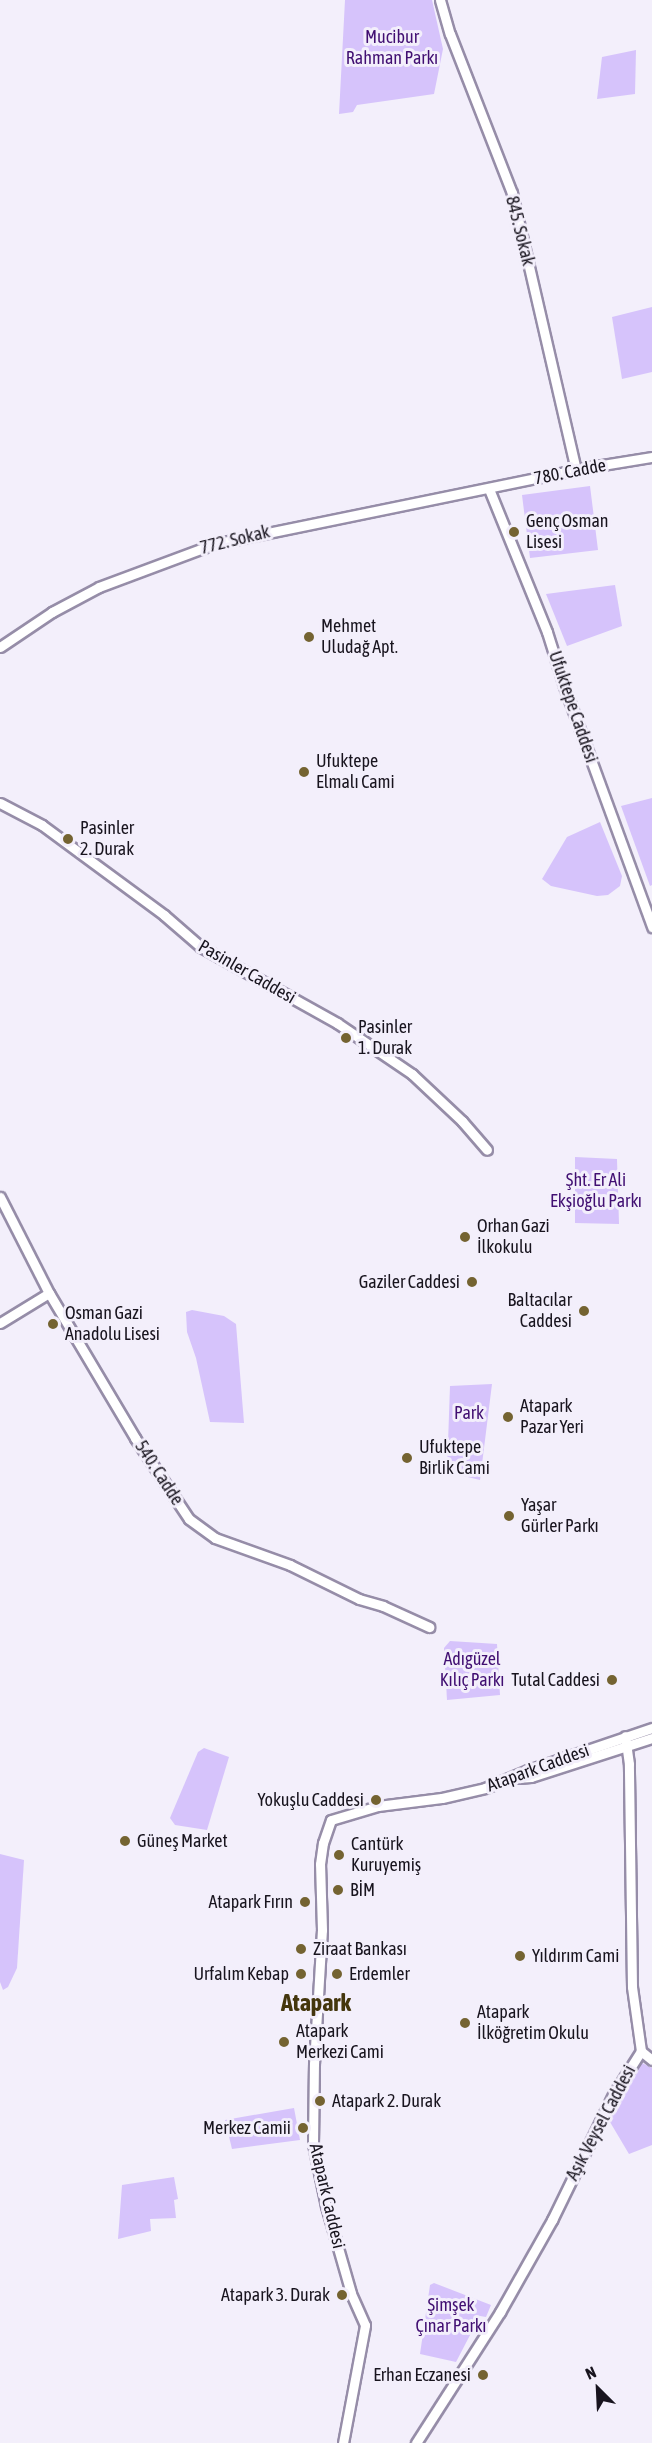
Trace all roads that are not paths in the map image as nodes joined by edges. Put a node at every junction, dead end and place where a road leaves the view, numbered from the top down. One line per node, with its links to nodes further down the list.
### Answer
1 (440, 0): 3 (street, 845. Sokak)
2 (652, 458): 3 (street, 780. Cadde)
3 (576, 470): 4 (street, 780. Cadde)
4 (489, 489): 5 (street, 772. Sokak); 7 (street, Ufuktepe Caddesi)
5 (0, 647)
6 (0, 803): 8 (street, Pasinler Caddesi)
7 (652, 927)
8 (487, 1150)
9 (0, 1197): 10 (street, 540. Cadde)
10 (49, 1293): 11 (street); 12 (street, 540. Cadde)
11 (0, 1323)
12 (429, 1627)
13 (652, 1728): 15 (street, Atapark Caddesi)
14 (652, 1738): 15 (street)
15 (631, 1739): 16 (street, Aşık Veysel Caddesi); 18 (street, Atapark Caddesi)
16 (641, 2051): 17 (street); 19 (street, Aşık Veysel Caddesi)
17 (652, 2060)
18 (343, 2443)
19 (416, 2443)

